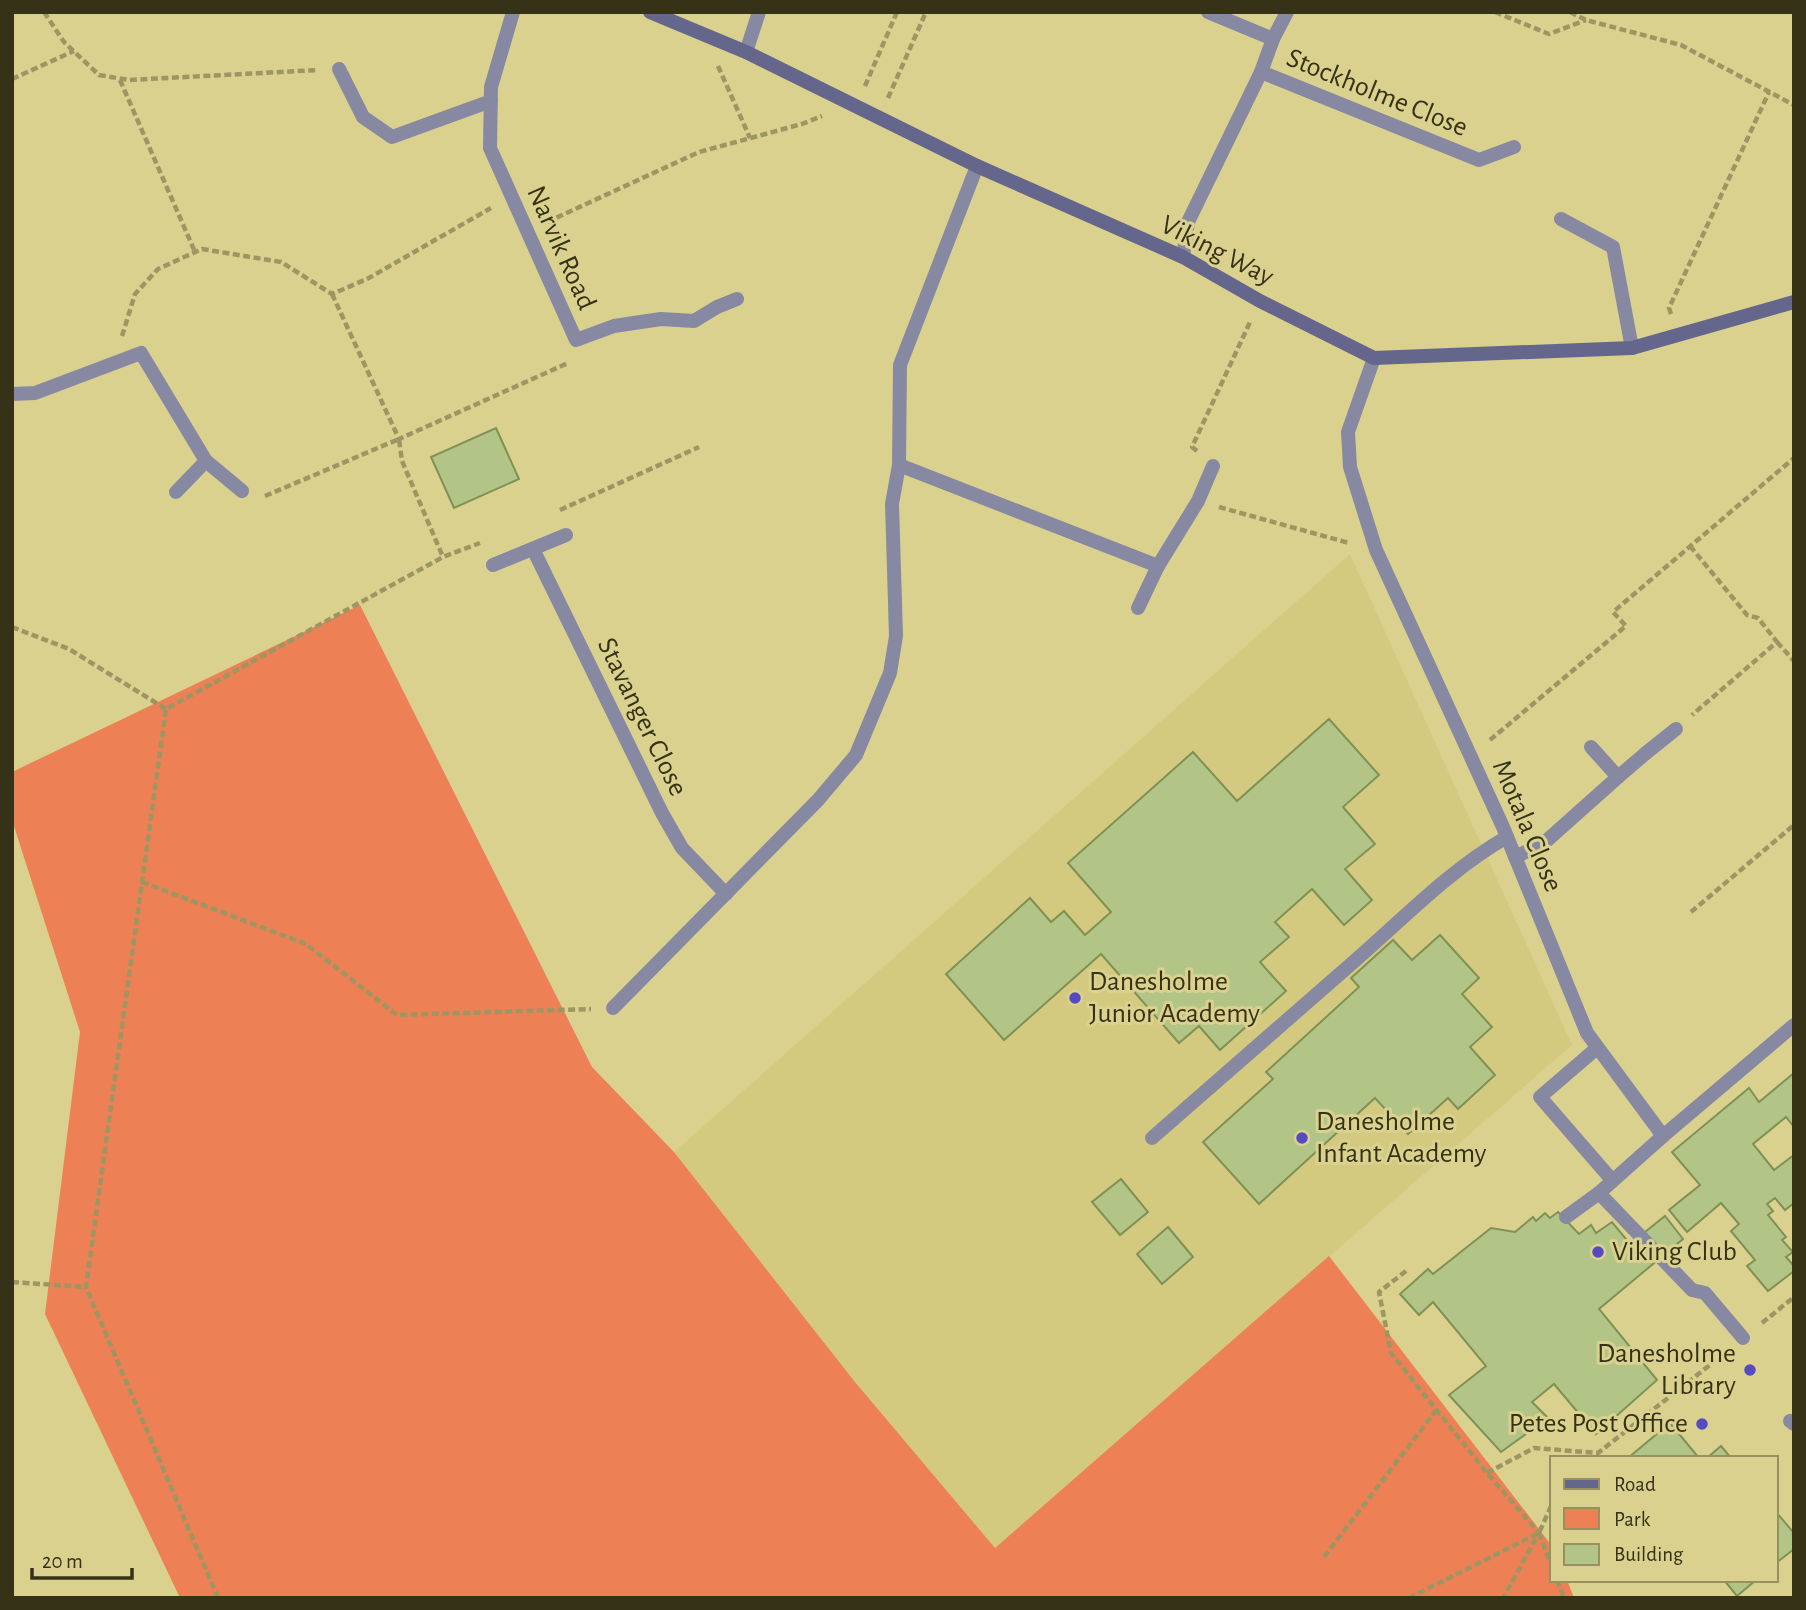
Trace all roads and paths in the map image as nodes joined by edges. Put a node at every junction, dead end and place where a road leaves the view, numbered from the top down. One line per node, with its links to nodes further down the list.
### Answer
1 (44, 12): 14 (path)
2 (513, 12): 21 (street, Narvik Road)
3 (650, 12): 12 (street, Viking Way)
4 (759, 12): 15 (street)
5 (897, 12): 22 (path)
6 (926, 12): 24 (path)
7 (1208, 12): 13 (street, Stockholme Close)
8 (1287, 12): 13 (street, Stockholme Close)
9 (1495, 12): 11 (path)
10 (1570, 12): 11 (path)
11 (1586, 20): 20 (path)
12 (704, 35): 15 (street, Viking Way); 25 (path)
13 (1273, 39): 17 (street, Stockholme Close)
14 (74, 51): 18 (path); 19 (path)
15 (746, 52): 22 (street, Viking Way)
16 (339, 69): 19 (path); 21 (street)
17 (1261, 72): 26 (street, Stockholme Close); 32 (street, Stockholme Close)
18 (12, 79)
19 (120, 79): 31 (path)
20 (1769, 92): 23 (path); 37 (path)
21 (491, 101): 28 (street, Narvik Road)
22 (853, 105): 24 (street, Viking Way); 25 (path)
23 (1794, 105)
24 (880, 118): 27 (street, Viking Way)
25 (750, 138): 30 (path)
26 (1514, 147)
27 (977, 166): 32 (street, Viking Way); 47 (street)
28 (512, 197): 30 (street, Narvik Road); 33 (path)
29 (1561, 219): 39 (street)
30 (527, 232): 38 (street, Narvik Road)
31 (195, 252): 33 (path); 41 (path)
32 (1182, 257): 35 (street, Viking Way)
33 (332, 294): 43 (path)
34 (737, 299): 38 (street, Narvik Road)
35 (1260, 301): 40 (street, Viking Way); 48 (path)
36 (1794, 302): 37 (street, Viking Way)
37 (1677, 335): 39 (street, Viking Way)
38 (576, 340): 43 (path)
39 (1632, 348): 40 (street, Viking Way)
40 (1374, 358): 58 (street, Motala Close)
41 (114, 363): 42 (street); 46 (street)
42 (12, 394)
43 (399, 439): 51 (path); 59 (path)
44 (699, 447): 53 (path)
45 (1794, 458): 56 (path)
46 (206, 461): 49 (street); 50 (street)
47 (899, 465): 61 (street); 75 (street)
48 (1213, 466): 52 (street)
49 (242, 491)
50 (176, 492)
51 (265, 497)
52 (1198, 501): 58 (path); 61 (street)
53 (554, 513)
54 (566, 535): 57 (street)
55 (493, 538): 59 (path)
56 (1690, 546): 64 (path); 69 (path)
57 (533, 549): 60 (street); 75 (street, Stavanger Close)
58 (1376, 551): 69 (street, Motala Close)
59 (443, 556): 66 (path)
60 (493, 565)
61 (1158, 566): 62 (street)
62 (1138, 608)
63 (12, 627): 66 (path)
64 (1777, 642): 65 (path); 67 (path)
65 (1794, 661)
66 (166, 709): 74 (path)
67 (1676, 729): 70 (street)
68 (1591, 747): 70 (street)
69 (1470, 756): 72 (street, Motala Close)
70 (1618, 778): 73 (street)
71 (1794, 825): 76 (path)
72 (1507, 837): 73 (street, Motala Close); 81 (street)
73 (1515, 857): 79 (street, Motala Close)
74 (142, 883): 77 (path); 87 (path)
75 (726, 894): 77 (street)
76 (1691, 912)
77 (613, 1008)
78 (1794, 1025): 80 (street)
79 (1597, 1048): 80 (street, Motala Close); 82 (street)
80 (1664, 1136): 82 (street)
81 (1152, 1138)
82 (1612, 1180): 83 (street)
83 (1599, 1193): 84 (street); 89 (street)
84 (1566, 1217)
85 (1406, 1271): 90 (path)
86 (12, 1282): 87 (path)
87 (86, 1287): 97 (path)
88 (1794, 1297): 89 (path)
89 (1743, 1338): 91 (path)
90 (1437, 1409): 92 (path); 95 (path)
91 (1599, 1456): 92 (path)
92 (1487, 1473): 94 (path)
93 (1550, 1508): 94 (path)
94 (1539, 1533): 96 (path); 98 (path); 99 (path)
95 (1324, 1557)
96 (1550, 1562)
97 (218, 1598)
98 (1409, 1598)
99 (1503, 1598)

